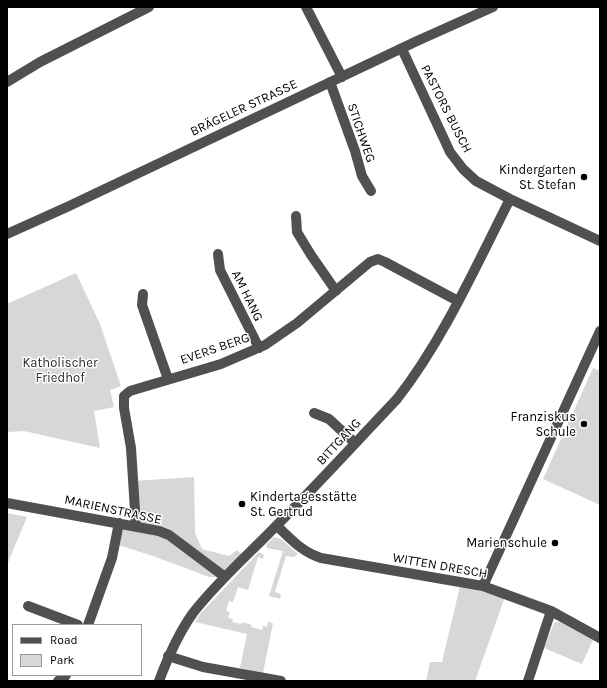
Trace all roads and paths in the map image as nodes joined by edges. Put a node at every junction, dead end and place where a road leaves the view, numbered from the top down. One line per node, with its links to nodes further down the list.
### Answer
1 (149, 7): 7 (street)
2 (306, 7): 6 (street)
3 (493, 7): 4 (street, BRÄGELER STRASSE)
4 (481, 10): 5 (street, BRÄGELER STRASSE)
5 (402, 49): 6 (street, BRÄGELER STRASSE); 10 (street, PASTORS BUSCH)
6 (342, 77): 8 (street, BRÄGELER STRASSE)
7 (7, 82)
8 (330, 82): 9 (street, STICHWEG); 12 (street, BRÄGELER STRASSE)
9 (371, 191)
10 (510, 199): 13 (street, PASTORS BUSCH); 17 (street, BITTGANG)
11 (296, 216): 15 (street)
12 (7, 234)
13 (600, 241)
14 (218, 254): 19 (street, AM HANG)
15 (336, 291): 17 (street, EVERS BERG); 19 (street, EVERS BERG)
16 (143, 294): 20 (street)
17 (458, 301): 22 (street, BITTGANG)
18 (600, 331): 28 (street)
19 (259, 348): 20 (street, EVERS BERG)
20 (168, 379): 25 (street, EVERS BERG)
21 (314, 413): 22 (street)
22 (355, 443): 26 (street, BITTGANG)
23 (7, 503): 24 (street, MARIENSTRASSE)
24 (120, 523): 25 (street, MARIENSTRASSE); 32 (street)
25 (136, 526): 27 (street, MARIENSTRASSE)
26 (277, 526): 27 (street, BITTGANG); 28 (street, WITTEN DRESCH)
27 (225, 577): 34 (street, BITTGANG)
28 (483, 586): 30 (street, WITTEN DRESCH)
29 (28, 606): 31 (street)
30 (551, 611): 33 (street, WITTEN DRESCH); 37 (street)
31 (75, 624)
32 (88, 624)
33 (600, 638)
34 (168, 656): 35 (street, BITTGANG); 36 (street)
35 (159, 681)
36 (281, 681)
37 (528, 681)

